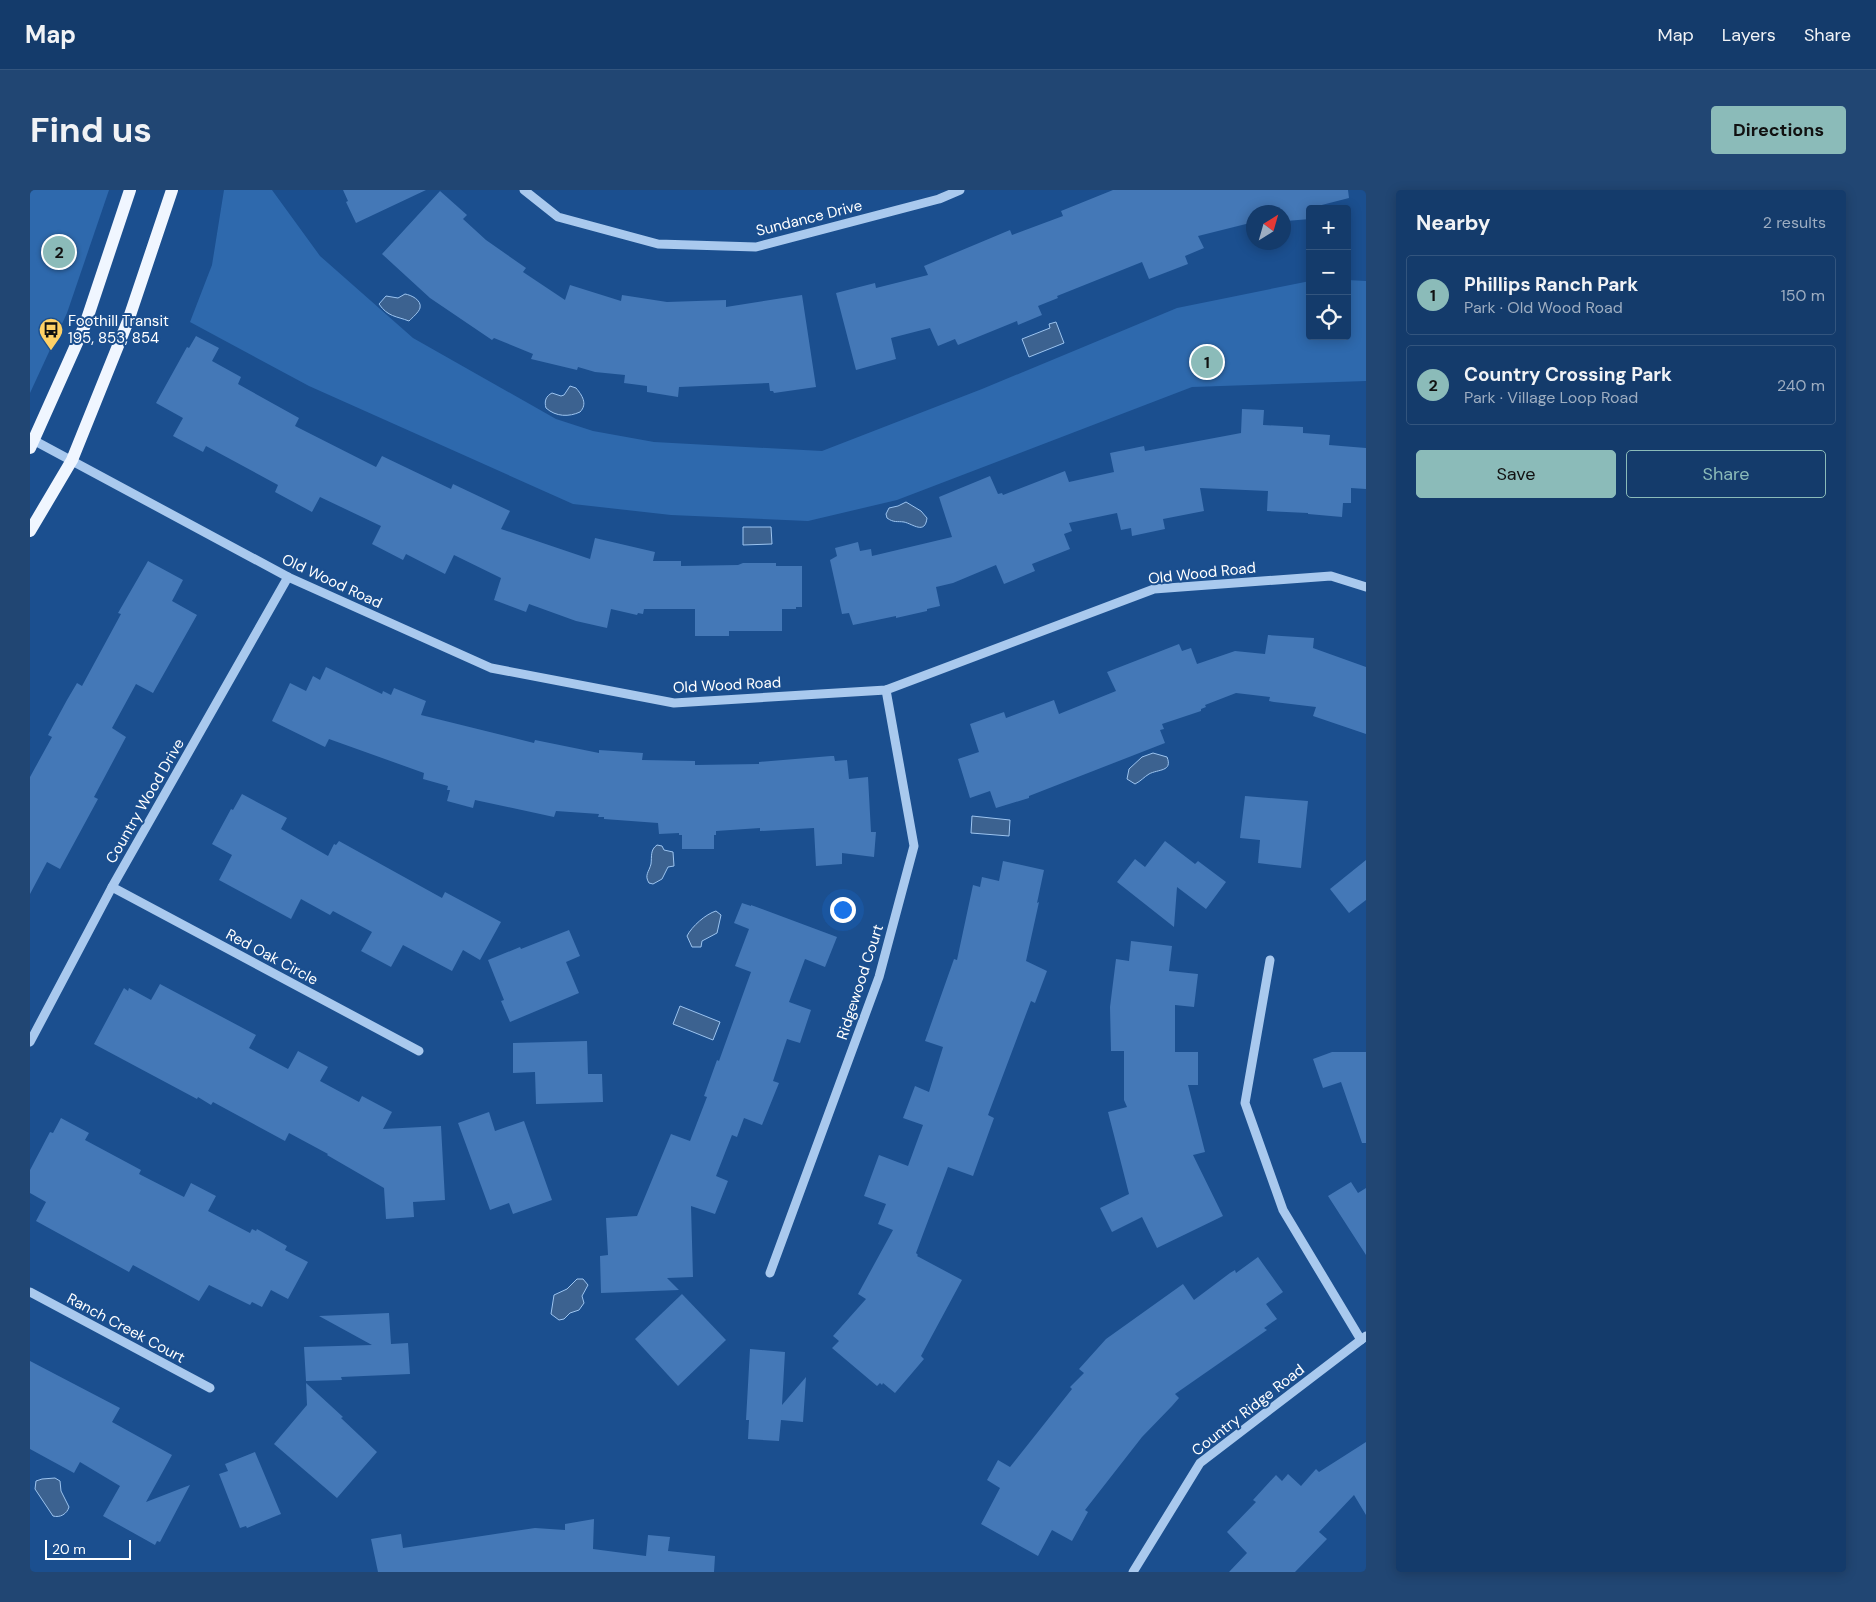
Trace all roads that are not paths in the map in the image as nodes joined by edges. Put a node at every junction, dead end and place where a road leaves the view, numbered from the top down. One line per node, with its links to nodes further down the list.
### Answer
1 (130, 190): 6 (main road)
2 (172, 190): 7 (main road)
3 (524, 190): 5 (street, Sundance Drive)
4 (960, 190): 5 (street, Sundance Drive)
5 (937, 194)
6 (32, 444): 7 (street, Old Wood Road)
7 (72, 460): 8 (main road); 9 (street, Old Wood Road)
8 (30, 531)
9 (288, 577): 11 (street, Old Wood Road); 12 (street, Country Wood Drive)
10 (1366, 587): 11 (street, Old Wood Road)
11 (886, 690): 16 (street, Ridgewood Court)
12 (112, 887): 14 (street, Country Wood Drive); 15 (street, Red Oak Circle)
13 (1270, 960): 18 (street)
14 (30, 1042)
15 (420, 1051)
16 (770, 1273)
17 (30, 1292): 19 (street, Ranch Creek Court)
18 (1363, 1338): 20 (street, Country Ridge Road)
19 (210, 1388)
20 (1133, 1572)

